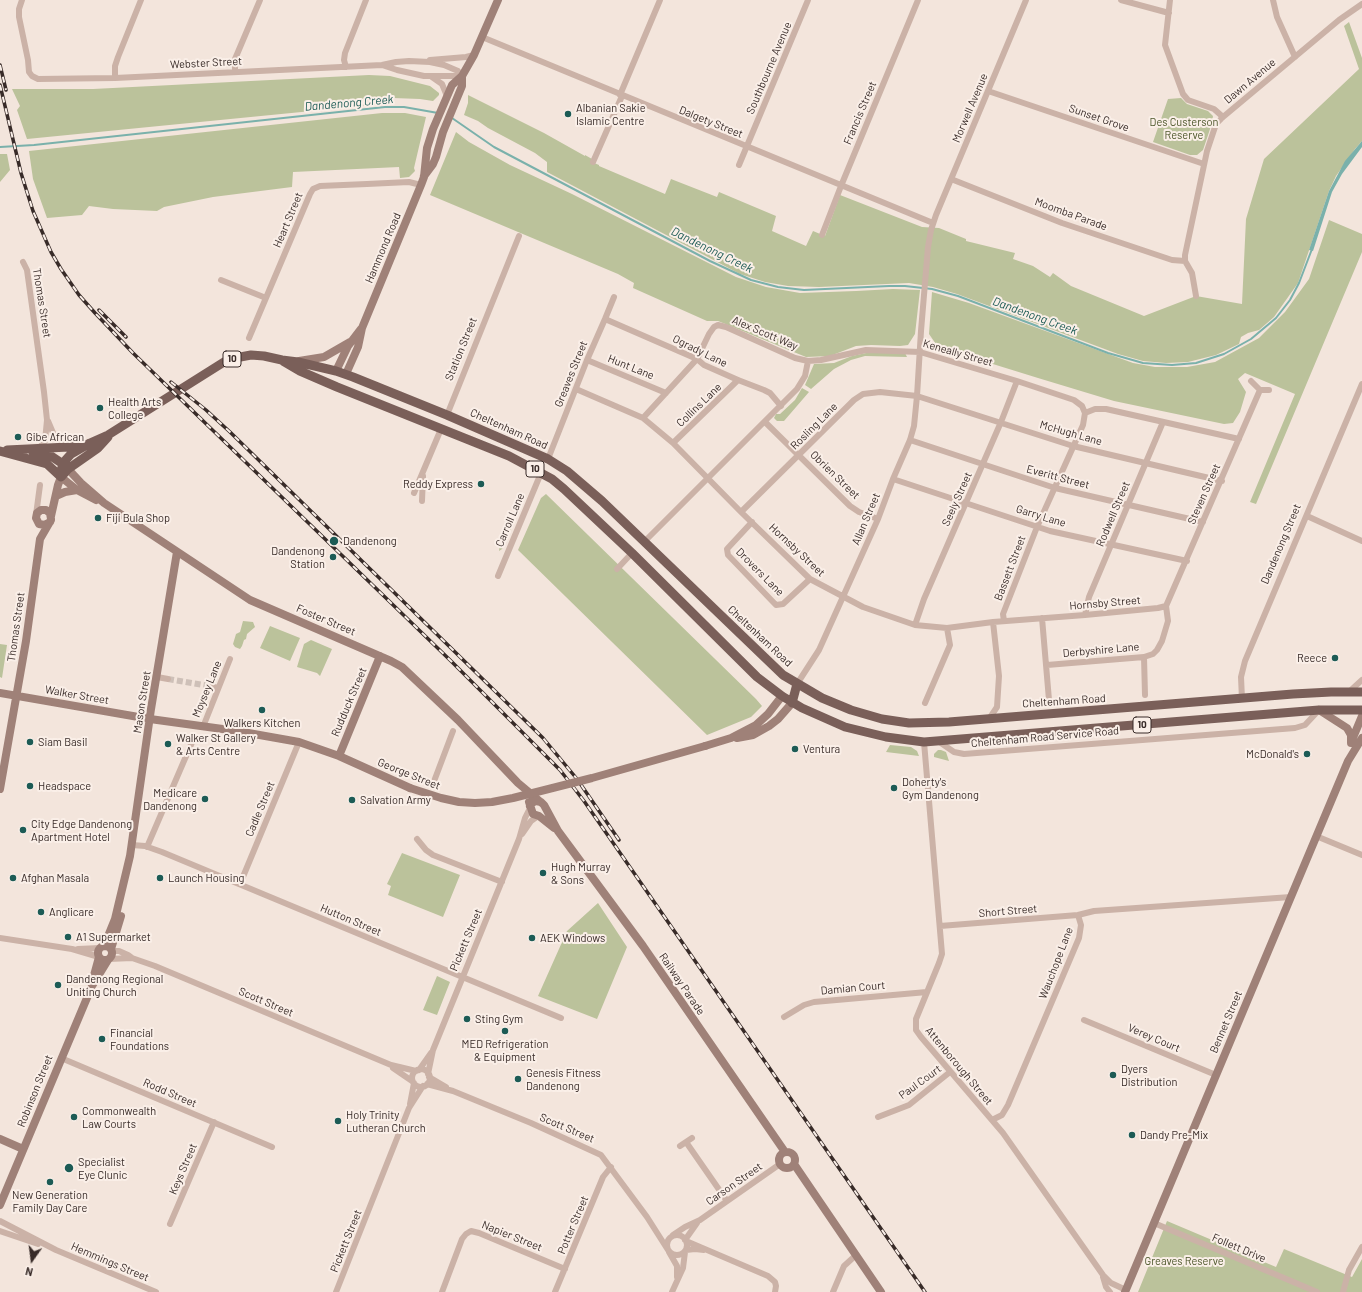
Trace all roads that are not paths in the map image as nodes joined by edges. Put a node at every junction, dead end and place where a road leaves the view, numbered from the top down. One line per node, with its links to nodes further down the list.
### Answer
1 (22, 0): 24 (street, Webster Street)
2 (141, 0): 24 (street)
3 (260, 0): 21 (street)
4 (366, 0): 20 (street)
5 (498, 0): 15 (main road, Hammond Road)
6 (660, 0): 26 (street)
7 (808, 0): 29 (street, Southbourne Avenue)
8 (918, 0): 35 (street, Francis Street)
9 (1026, 0): 25 (street, Morwell Avenue)
10 (1121, 0): 14 (street)
11 (1170, 0): 14 (street)
12 (1273, 0): 17 (street)
13 (1362, 4): 17 (street, Dawn Avenue)
14 (1169, 13): 28 (street)
15 (482, 37): 16 (main road, Hammond Road); 26 (street, Dalgety Street)
16 (474, 55): 18 (street, Webster Street); 23 (main road, Hammond Road)
17 (1295, 57): 28 (street, Dawn Avenue)
18 (420, 61): 19 (street, Webster Street); 23 (street, Webster Street)
19 (382, 65): 20 (street, Webster Street); 22 (street, Webster Street)
20 (346, 67): 21 (street, Webster Street)
21 (235, 72): 24 (street, Webster Street)
22 (431, 76): 23 (street, Webster Street); 27 (street)
23 (462, 76): 27 (main road, Hammond Road); 34 (main road, Hammond Road)
24 (115, 78)
25 (988, 91): 31 (street, Sunset Grove); 33 (street, Morwell Avenue)
26 (621, 95): 29 (street, Dalgety Street); 30 (street)
27 (446, 97): 34 (main road, Hammond Road)
28 (1223, 117): 31 (street, Dawn Avenue)
29 (746, 147): 32 (street, Southbourne Avenue); 35 (street, Dalgety Street)
30 (593, 162)
31 (1204, 164): 40 (street, Dawn Avenue)
32 (739, 165)
33 (951, 179): 36 (street, Morwell Avenue); 40 (street, Moomba Parade)
34 (423, 181): 45 (street, Heart Street); 47 (main road, Hammond Road)
35 (840, 186): 36 (street, Dalgety Street); 37 (street, Francis Street)
36 (933, 223): 39 (street, Morwell Avenue)
37 (822, 235)
38 (519, 236): 70 (street, Station Street)
39 (927, 257): 50 (street, Allan Street)
40 (1185, 261): 43 (street)
41 (23, 262): 72 (street, Thomas Street)
42 (221, 280): 45 (street)
43 (1196, 296)
44 (614, 297): 46 (street, Greaves Street)
45 (266, 298): 48 (street, Heart Street)
46 (605, 319): 51 (street, Ogrady Lane); 53 (street, Greaves Street)
47 (362, 328): 49 (main road, Hammond Road); 57 (main road, Hammond Road)
48 (250, 338)
49 (350, 342): 55 (main road); 56 (main road, Hammond Road)
50 (920, 352): 54 (street, Keneally Street); 59 (street, Keneally Street); 67 (street, Allan Street)
51 (697, 359): 54 (street, Alex Scott Way); 58 (street, Ogrady Lane); 66 (street)
52 (282, 360): 55 (main road, Cheltenham Road / 10); 62 (main road, Cheltenham Road / 10); 77 (main road, Cheltenham Road / 10)
53 (587, 360): 63 (street, Greaves Street); 66 (street, Hunt Lane)
54 (808, 361): 68 (street)
55 (298, 362): 56 (main road, Cheltenham Road / 10)
56 (336, 371): 57 (main road, Cheltenham Road / 10); 62 (main road)
57 (346, 374): 62 (main road); 70 (main road, Cheltenham Road / 10)
58 (738, 380): 68 (street, Ogrady Lane); 81 (street, Collins Lane)
59 (1017, 381): 69 (street, Keneally Street); 74 (street, Seely Street)
60 (1252, 381): 64 (street)
61 (1362, 384): 107 (street, Dandenong Street)
62 (337, 387): 76 (main road, Cheltenham Road / 10)
63 (576, 389): 71 (street, Hornsby Street); 87 (street, Greaves Street)
64 (1260, 390): 65 (street); 78 (street, Steven Street)
65 (1269, 390)
66 (666, 393): 71 (street)
67 (917, 396): 74 (street, McHugh Lane); 79 (street, Allan Street); 86 (street, Rosling Lane)
68 (781, 406): 73 (street)
69 (1085, 413): 75 (street); 82 (street, Bassett Street)
70 (447, 415): 76 (main road, Station Street); 87 (main road, Cheltenham Road / 10)
71 (643, 418): 81 (street, Hornsby Street)
72 (47, 420): 83 (street, Thomas Street); 84 (street, Thomas Street)
73 (765, 422): 86 (street, Obrien Street); 94 (street)
74 (1001, 422): 82 (street, McHugh Lane); 89 (street, Seely Street)
75 (1163, 422): 78 (street); 88 (street, Rodwell Street)
76 (441, 429): 91 (street, Station Street); 92 (main road, Cheltenham Road / 10)
77 (108, 435): 80 (main road, Cheltenham Road / 10); 90 (main road, Cheltenham Road / 10)
78 (1239, 439): 96 (street, Steven Street)
79 (910, 440): 89 (street, Everitt Street); 95 (street, Allan Street)
80 (90, 442): 84 (main road, 10); 90 (main road, Cheltenham Road / 10)
81 (673, 443): 94 (street, Hornsby Street)
82 (1073, 446): 88 (street, McHugh Lane); 98 (street, Bassett Street)
83 (40, 447): 84 (main road, 10); 85 (main road, 10)
84 (67, 447)
85 (2, 450): 90 (main road, Foster Street); 93 (main road, Foster Street)
86 (799, 455): 106 (street, Rosling Lane); 110 (street, Obrien Street)
87 (548, 459): 92 (main road); 115 (main road, Cheltenham Road / 10)
88 (1145, 463): 96 (street, McHugh Lane); 105 (street, Rodwell Street)
89 (983, 464): 98 (street, Everitt Street); 103 (street, Seely Street)
90 (66, 466): 93 (main road); 104 (main road, Foster Street)
91 (424, 470): 100 (street, Station Street); 102 (street, Station Street)
92 (541, 472): 119 (main road, Cheltenham Road / 10); 122 (street, Carroll Lane)
93 (60, 476): 99 (main road, Foster Street); 101 (main road, Thomas Street)
94 (708, 478): 106 (street, Hornsby Street); 115 (street)
95 (893, 479): 103 (street, Garry Lane); 110 (street, Allan Street)
96 (1222, 481): 112 (street, Steven Street)
97 (40, 484): 108 (street, Thomas Street)
98 (1055, 488): 105 (street, Everitt Street); 113 (street, Bassett Street)
99 (77, 490): 101 (main road); 104 (main road, Foster Street)
100 (414, 493)
101 (56, 496): 109 (main road, Thomas Street)
102 (422, 502)
103 (966, 502): 113 (street, Garry Lane); 130 (street, Seely Street)
104 (104, 503): 118 (main road, Foster Street)
105 (1128, 504): 112 (street, Everitt Street); 117 (street, Rodwell Street)
106 (741, 512): 111 (street, Hornsby Street)
107 (1307, 516): 116 (street); 148 (street, Dandenong Street)
108 (36, 518): 109 (main road); 109 (main road); 114 (main road, Thomas Street)
109 (51, 519): 114 (main road, Thomas Street)
110 (878, 519): 124 (street, Allan Street)
111 (752, 522): 123 (street, Hornsby Street); 123 (street, Drovers Lane)
112 (1203, 522): 120 (street, Steven Street)
113 (1037, 527): 117 (street, Garry Lane); 128 (street, Bassett Street)
114 (40, 539): 145 (main road, Thomas Street)
115 (645, 541): 119 (main road); 139 (main road, Cheltenham Road / 10)
116 (1362, 541)
117 (1110, 544): 120 (street, Garry Lane); 126 (street, Rodwell Street)
118 (177, 552): 132 (main road, Foster Street); 136 (main road, Mason Street)
119 (632, 553): 121 (street); 147 (main road, Cheltenham Road / 10)
120 (1187, 561): 125 (street, Steven Street)
121 (617, 569)
122 (498, 576)
123 (810, 579): 124 (street, Hornsby Street)
124 (843, 596): 130 (street, Hornsby Street); 139 (street, Allan Street)
125 (1166, 606): 126 (street, Hornsby Street); 133 (street, Derbyshire Lane)
126 (1084, 615): 127 (street, Hornsby Street)
127 (1042, 618): 128 (street, Hornsby Street); 135 (street)
128 (1004, 621): 129 (street, Hornsby Street)
129 (993, 622): 131 (street, Hornsby Street); 157 (street)
130 (915, 624): 131 (street, Hornsby Street)
131 (947, 628): 151 (street)
132 (380, 656): 167 (main road, Rudduck Street); 169 (main road, Foster Street)
133 (1144, 656): 135 (street, Derbyshire Lane); 146 (street)
134 (230, 659): 141 (street, Moysey Lane)
135 (1047, 665): 149 (street)
136 (157, 677): 137 (street); 156 (main road, Mason Street)
137 (168, 679)
138 (1362, 680): 143 (street)
139 (797, 684): 147 (main road); 150 (main road); 157 (main road, Cheltenham Road / 10)
140 (210, 686): 141 (street)
141 (218, 688): 158 (street, Moysey Lane)
142 (0, 692): 145 (main road, Walker Street)
143 (1350, 692): 144 (main road, Cheltenham Road / 10); 148 (main road, Cheltenham Road / 10)
144 (1362, 692)
145 (16, 695): 156 (main road, Walker Street); 171 (main road, Thomas Street)
146 (1145, 695)
147 (782, 696): 150 (main road, 10); 160 (main road, George Street)
148 (1242, 699): 155 (main road, Dandenong Street); 157 (main road, Cheltenham Road / 10)
149 (1049, 700)
150 (792, 703): 160 (main road, George Street); 165 (main road, 10)
151 (925, 703)
152 (1319, 710): 153 (main road, 10); 155 (main road, 10); 163 (street, Cheltenham Road Service Road); 166 (main road)
153 (1362, 710)
154 (1362, 716): 166 (main road, Bennet Street)
155 (1244, 717): 163 (main road, 10)
156 (150, 719): 158 (main road, George Street); 179 (main road, Mason Street)
157 (989, 719)
158 (203, 727): 164 (main road, George Street)
159 (453, 731): 170 (street)
160 (731, 738): 167 (main road, George Street, bridge)
161 (1362, 738): 168 (main road, Bennet Street)
162 (193, 740): 180 (street)
163 (938, 741): 165 (main road, 10)
164 (299, 742): 167 (main road, George Street); 184 (street, Cadle Street)
165 (924, 742): 188 (street, Attenborough Street)
166 (1351, 742): 168 (main road, Bennet Street)
167 (339, 756)
168 (1348, 761): 176 (main road, Bennet Street)
169 (518, 783): 172 (main road, Foster Street); 173 (main road, Foster Street)
170 (433, 784)
171 (0, 788)
172 (544, 805): 173 (main road); 174 (main road); 175 (main road, Railway Parade)
173 (530, 807): 174 (main road); 178 (street, Pickett Street)
174 (539, 816): 175 (main road, Railway Parade); 178 (street, Pickett Street)
175 (558, 831): 216 (main road, Railway Parade)
176 (1316, 836): 181 (street); 185 (main road, Bennet Street)
177 (417, 839): 183 (street)
178 (519, 839): 183 (street, Pickett Street)
179 (132, 845): 180 (street, Hutton Street); 182 (main road, Mason Street)
180 (147, 847): 184 (street, Hutton Street)
181 (1362, 854)
182 (130, 856): 187 (main road, Mason Street); 190 (main road, Mason Street)
183 (502, 882): 191 (street, Pickett Street)
184 (240, 884): 191 (street, Hutton Street)
185 (1291, 897): 186 (street, Wauchope Lane); 202 (main road, Bennet Street)
186 (1078, 916): 188 (street, Short Street); 208 (street, Wauchope Lane)
187 (115, 919): 190 (main road, Robinson Street)
188 (940, 926): 192 (street, Attenborough Street)
189 (0, 938): 190 (street, Scott Street)
190 (105, 953): 197 (main road, Robinson Street); 198 (street, Scott Street)
191 (462, 977): 194 (street, Hutton Street); 196 (street, Pickett Street)
192 (927, 992): 193 (street, Damian Court); 200 (street, Attenborough Street)
193 (784, 1017)
194 (561, 1018)
195 (1084, 1020): 202 (street, Verey Court)
196 (433, 1050): 199 (street, Pickett Street); 201 (street, Pickett Street)
197 (61, 1058): 209 (street, Rodd Street); 215 (main road, Robinson Street)
198 (390, 1066): 199 (street, Scott Street); 203 (street, Scott Street)
199 (418, 1070): 201 (street); 203 (street)
200 (950, 1072): 207 (street, Paul Court); 208 (street, Attenborough Street)
201 (429, 1075): 204 (street); 205 (street, Scott Street)
202 (1216, 1075): 225 (main road, Bennet Street)
203 (413, 1082): 204 (street); 206 (street, Pickett Street)
204 (425, 1085): 205 (street, Scott Street); 206 (street, Pickett Street)
205 (453, 1091): 219 (street, Scott Street)
206 (409, 1108): 241 (street, Pickett Street)
207 (878, 1117)
208 (992, 1120): 237 (street, Attenborough Street)
209 (214, 1122): 214 (street, Rodd Street); 226 (street, Keys Street)
210 (692, 1138): 212 (street)
211 (0, 1139): 215 (main road)
212 (686, 1142): 213 (street); 220 (street)
213 (680, 1146)
214 (272, 1147)
215 (24, 1149): 221 (main road, Robinson Street)
216 (785, 1152): 217 (main road); 218 (main road)
217 (780, 1164): 218 (main road); 220 (street, Carson Street)
218 (794, 1164): 235 (main road)
219 (611, 1167): 222 (street, Scott Street); 236 (street, Potter Street)
220 (727, 1201): 223 (street, Carson Street)
221 (0, 1205)
222 (647, 1218): 228 (street, Scott Street); 232 (street, Scott Street)
223 (700, 1220): 228 (street, Carson Street); 229 (street, Carson Street)
224 (0, 1221): 231 (street, Hemmings Street)
225 (1154, 1223): 239 (main road, Bennet Street); 249 (street, Follett Drive)
226 (170, 1224)
227 (0, 1231): 231 (street, Hemmings Street)
228 (673, 1236): 229 (street); 232 (street)
229 (686, 1240): 233 (street); 234 (street)
230 (1362, 1247): 250 (street)
231 (56, 1250): 240 (street, Hemmings Street)
232 (668, 1250): 233 (street); 238 (street, Scott Street)
233 (686, 1251): 234 (street); 238 (street)
234 (712, 1252): 245 (street)
235 (855, 1256): 246 (street); 247 (main road)
236 (565, 1269): 242 (street, Napier Street); 243 (street, Potter Street)
237 (1103, 1276): 239 (street, Attenborough Street); 248 (street, Attenborough Street)
238 (677, 1279): 244 (street)
239 (1126, 1291)
240 (156, 1292)
241 (336, 1292)
242 (442, 1292)
243 (555, 1292)
244 (672, 1292)
245 (775, 1292)
246 (833, 1292)
247 (880, 1292)
248 (1110, 1292)
249 (1317, 1292)
250 (1343, 1292)

